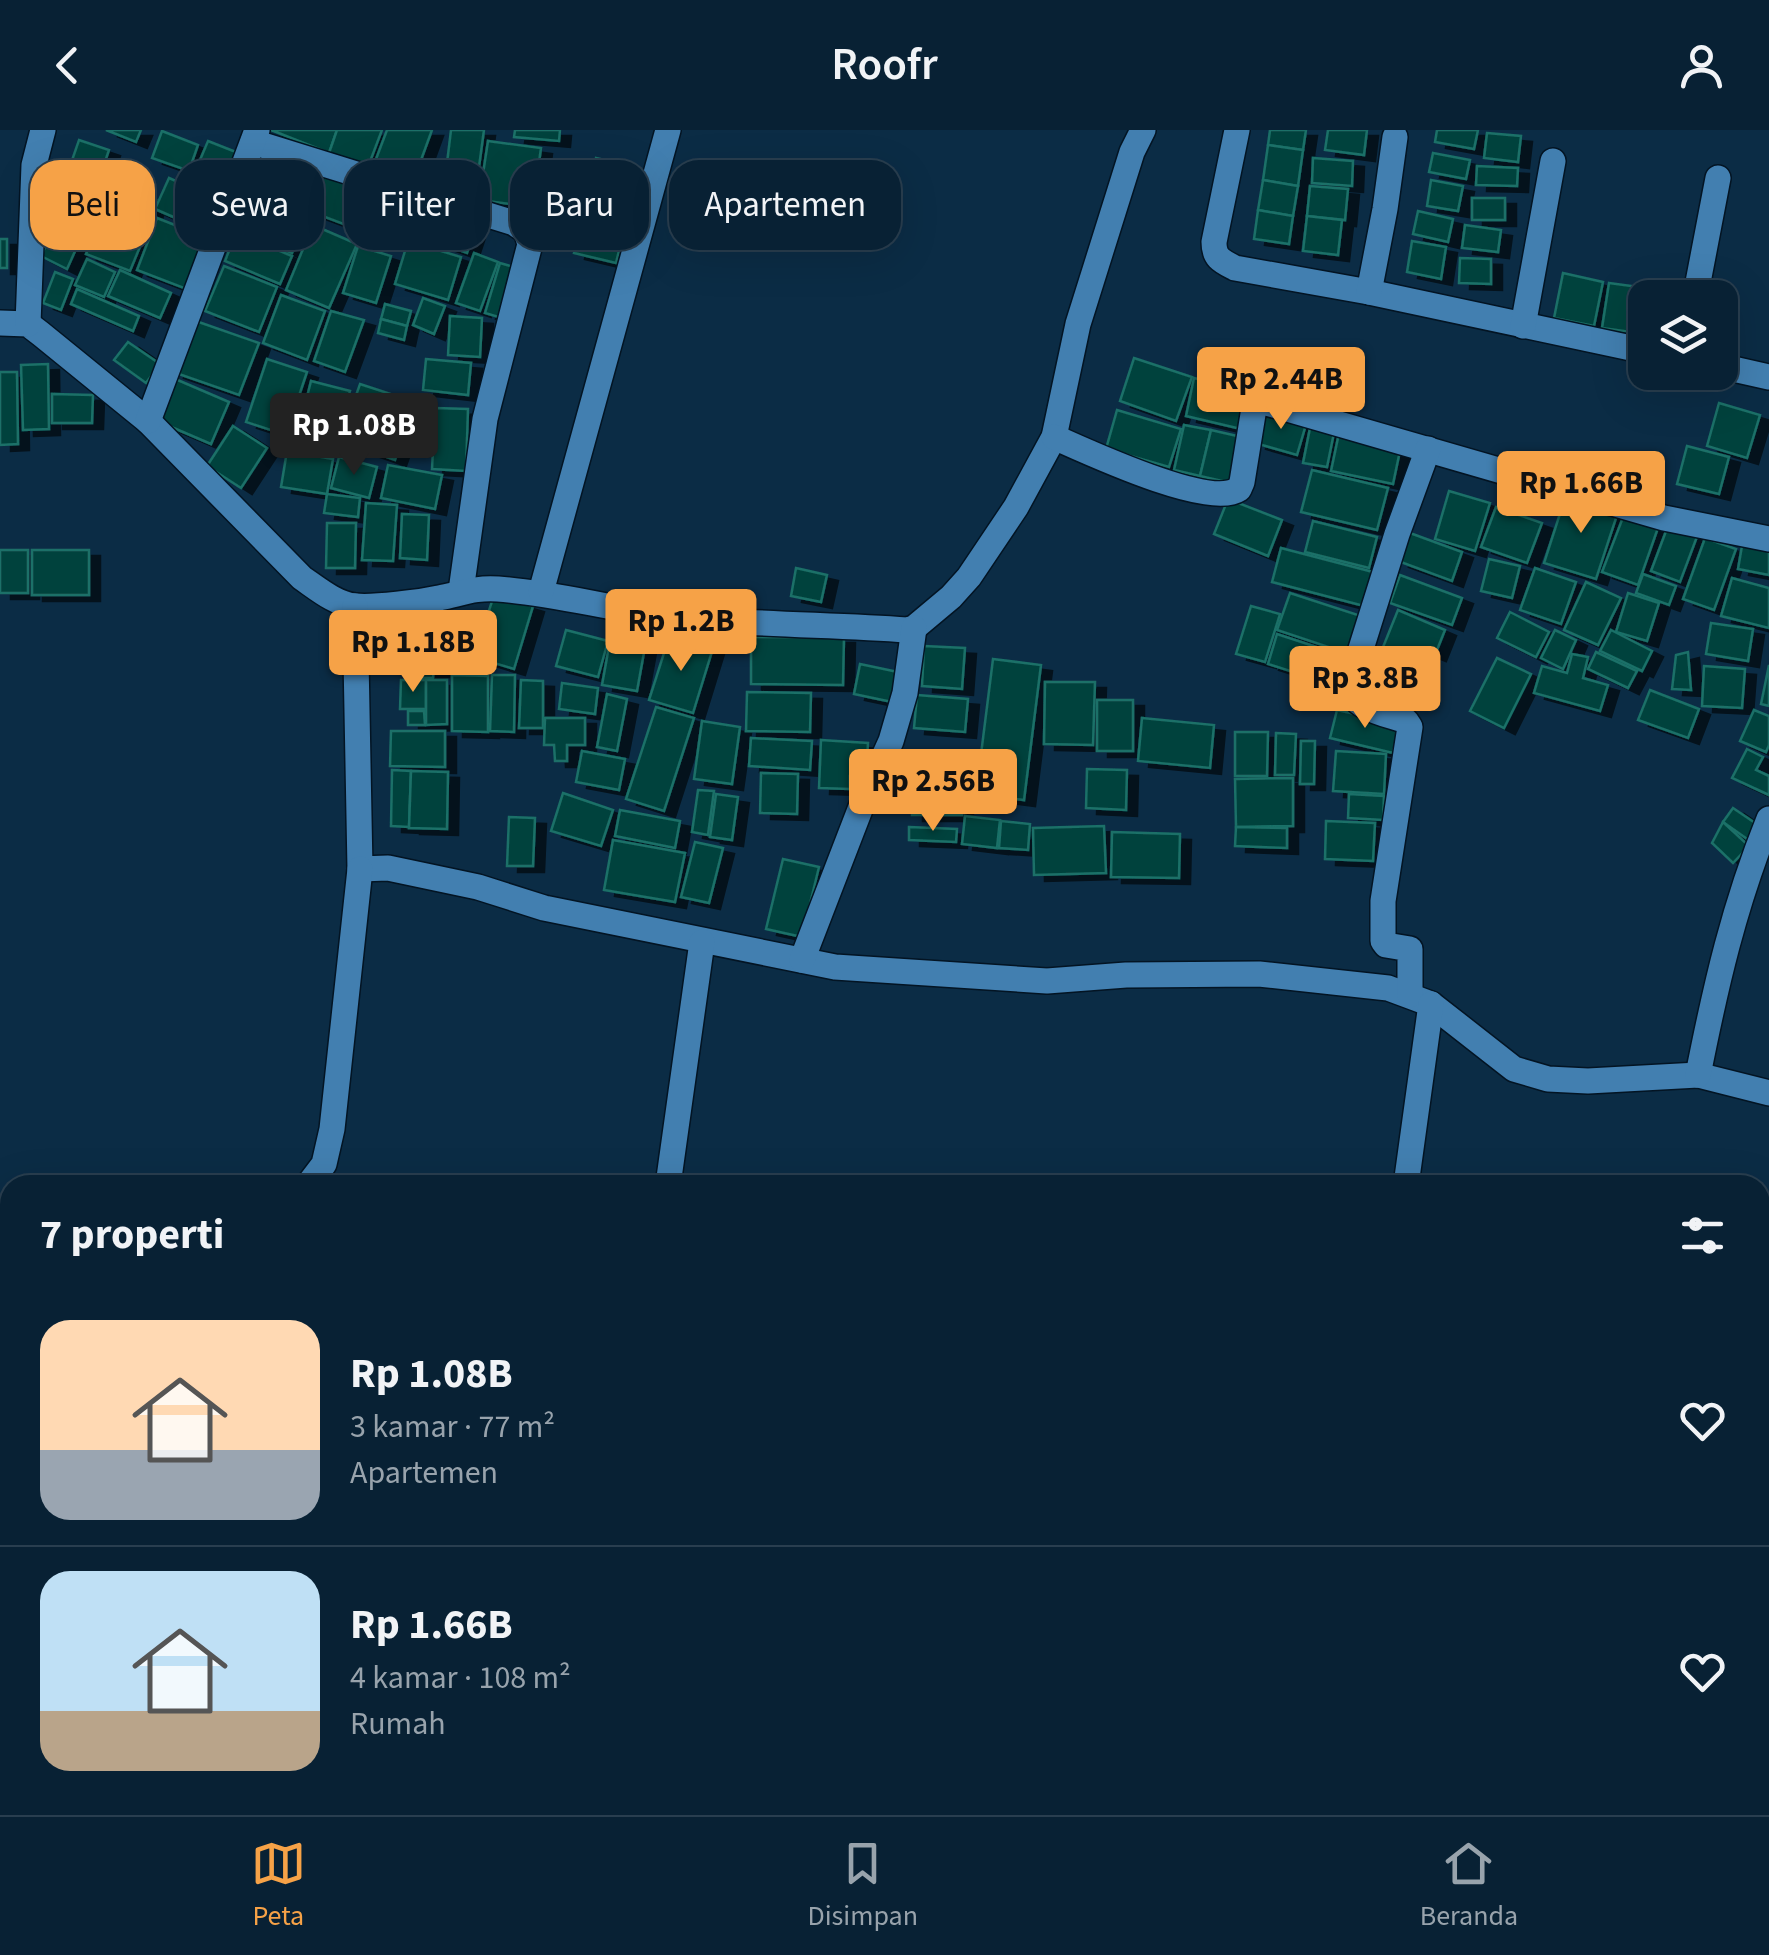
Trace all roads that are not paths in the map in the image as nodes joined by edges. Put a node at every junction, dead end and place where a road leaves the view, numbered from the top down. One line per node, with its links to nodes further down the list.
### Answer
1 (43, 130): 12 (street)
2 (668, 130): 22 (street)
3 (1142, 130): 18 (street)
4 (1236, 130): 10 (street)
5 (255, 136): 17 (street); 21 (street)
6 (1395, 137): 10 (street)
7 (1554, 160): 13 (street)
8 (1718, 178): 9 (street)
9 (1699, 280)
10 (1369, 292): 13 (street)
11 (0, 323): 12 (street)
12 (28, 324): 17 (street)
13 (1523, 326): 14 (street)
14 (1628, 348)
15 (1738, 370): 16 (street)
16 (1769, 377)
17 (148, 421): 23 (street)
18 (1054, 438): 19 (street); 24 (street)
19 (1428, 449): 20 (street); 29 (street)
20 (1769, 539)
21 (461, 591): 22 (street); 23 (street)
22 (541, 592): 24 (street)
23 (355, 606): 26 (street)
24 (914, 628): 28 (street)
25 (1769, 819): 30 (street)
26 (360, 869): 27 (street); 32 (street)
27 (702, 942): 28 (street); 33 (street)
28 (802, 960): 29 (street)
29 (1420, 999): 30 (street); 34 (street)
30 (1698, 1075): 31 (street)
31 (1769, 1093)
32 (316, 1175)
33 (669, 1175)
34 (1407, 1175)

